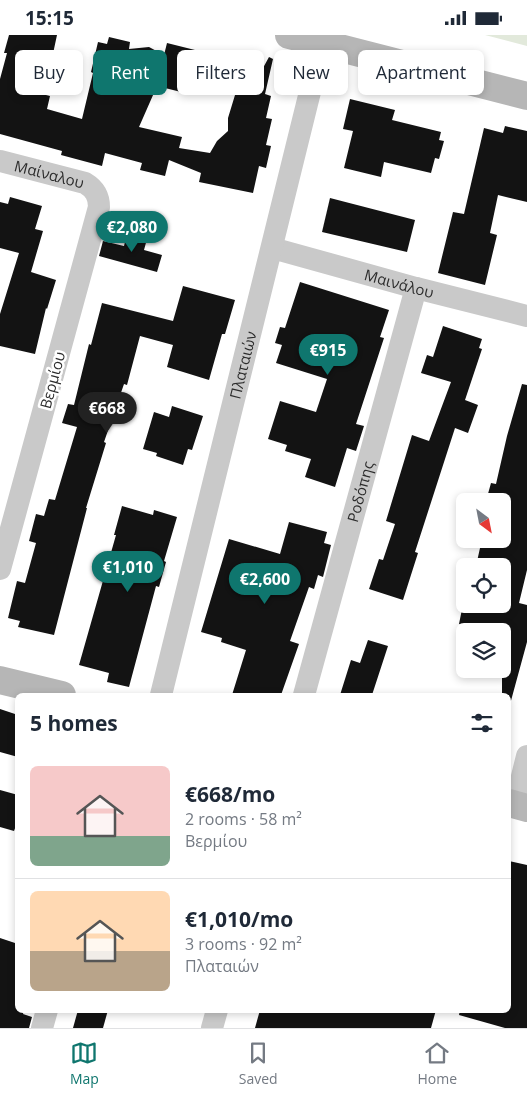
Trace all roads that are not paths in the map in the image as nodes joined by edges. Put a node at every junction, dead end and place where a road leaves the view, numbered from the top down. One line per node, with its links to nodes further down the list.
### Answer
1 (289, 35): 2 (street)
2 (323, 39): 3 (street); 6 (street, Πλαταιών)
3 (527, 96)
4 (0, 161): 5 (street, Μαίναλου)
5 (96, 192): 9 (street, Βερμίου)
6 (272, 248): 7 (street, Μαινάλου); 12 (street, Πλαταιών)
7 (416, 288): 8 (street, Μαινάλου); 13 (street, Ροδόπης)
8 (527, 316)
9 (0, 569)
10 (0, 680): 11 (street)
11 (54, 693)
12 (161, 693)
13 (305, 693)
14 (527, 756): 15 (street)
15 (517, 805)
16 (46, 1013): 18 (street)
17 (216, 1013): 19 (street)
18 (42, 1028)
19 (212, 1028)

